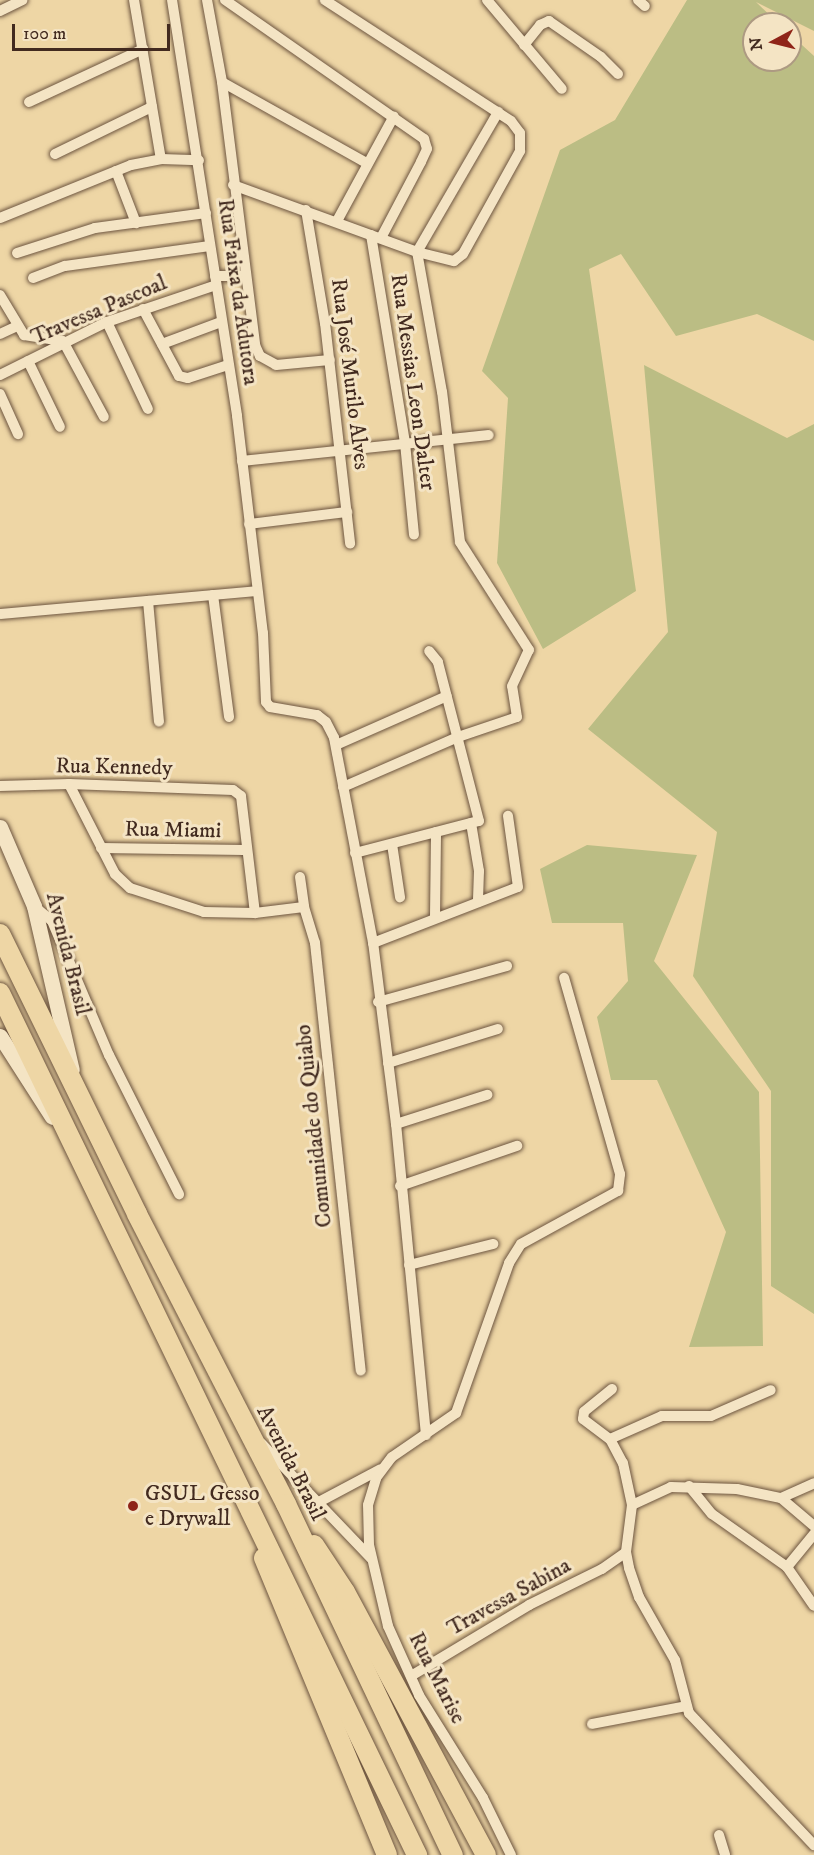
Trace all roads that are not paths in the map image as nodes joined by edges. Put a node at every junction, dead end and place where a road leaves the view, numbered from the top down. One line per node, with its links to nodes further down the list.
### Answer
1 (23, 0): 8 (street)
2 (134, 0): 10 (street)
3 (172, 0): 20 (street, Rua Faixa da Adutora)
4 (207, 0): 12 (street, Rua Faixa da Adutora)
5 (225, 0): 17 (street)
6 (325, 0): 16 (street)
7 (487, 0): 9 (street)
8 (0, 11)
9 (524, 45): 11 (street); 13 (street)
10 (143, 49): 14 (street); 15 (street)
11 (618, 74)
12 (222, 82): 21 (street); 23 (street, Rua Faixa da Adutora)
13 (562, 89)
14 (29, 102)
15 (152, 107): 18 (street); 19 (street)
16 (498, 112): 31 (street); 31 (street)
17 (394, 116): 21 (street); 29 (street)
18 (55, 154)
19 (161, 159): 20 (street); 22 (street)
20 (199, 160): 25 (street, Rua Faixa da Adutora)
21 (368, 164): 27 (street)
22 (116, 171): 26 (street); 28 (street)
23 (233, 185): 24 (street); 33 (street, Rua Faixa da Adutora)
24 (306, 210): 27 (street); 44 (street, Rua José Murilo Alves)
25 (206, 213): 28 (street); 30 (street, Rua Faixa da Adutora)
26 (0, 218)
27 (337, 221): 29 (street)
28 (136, 223): 32 (street)
29 (376, 237): 31 (street); 55 (street, Rua Messias Leon Dalter)
30 (210, 246): 34 (street); 35 (street, Rua Faixa da Adutora)
31 (417, 252): 54 (street)
32 (17, 253)
33 (244, 276): 35 (street, Travessa Pascoal); 44 (street, Rua Faixa da Adutora)
34 (33, 278)
35 (215, 280): 37 (street, Travessa Pascoal); 39 (street, Rua Faixa da Adutora)
36 (0, 295): 40 (street)
37 (143, 309): 38 (street, Travessa Pascoal); 43 (street)
38 (107, 322): 42 (street, Travessa Pascoal); 49 (street)
39 (221, 322): 43 (street); 46 (street, Rua Faixa da Adutora)
40 (17, 326): 41 (street); 42 (street)
41 (0, 334)
42 (63, 341): 45 (street, Travessa Pascoal); 50 (street)
43 (162, 344): 46 (street)
44 (330, 360): 56 (street, Rua José Murilo Alves)
45 (28, 361): 47 (street, Travessa Pascoal); 51 (street)
46 (228, 365): 57 (street, Rua Faixa da Adutora)
47 (0, 375)
48 (0, 394): 52 (street)
49 (148, 409)
50 (104, 417)
51 (60, 427)
52 (18, 434)
53 (489, 435): 54 (street)
54 (448, 439): 55 (street); 70 (street)
55 (405, 443): 56 (street); 60 (street, Rua Messias Leon Dalter)
56 (341, 452): 57 (street); 58 (street, Rua José Murilo Alves)
57 (243, 461): 59 (street, Rua Faixa da Adutora)
58 (347, 512): 59 (street); 61 (street, Rua José Murilo Alves)
59 (249, 524): 62 (street, Rua Faixa da Adutora)
60 (414, 535)
61 (350, 544)
62 (257, 591): 63 (street); 71 (street, Rua Faixa da Adutora)
63 (213, 595): 64 (street); 68 (street)
64 (148, 601): 65 (street); 69 (street)
65 (0, 614)
66 (429, 651): 67 (street)
67 (447, 696): 70 (street); 71 (street)
68 (229, 717)
69 (159, 721)
70 (458, 737): 74 (street); 76 (street)
71 (336, 745): 74 (street)
72 (69, 784): 73 (street, Rua Kennedy); 80 (street); 81 (street, Rua Kennedy)
73 (0, 786)
74 (343, 787): 82 (street)
75 (508, 816): 85 (street)
76 (471, 823): 78 (street); 85 (street)
77 (0, 827): 86 (street, Avenida Brasil)
78 (436, 832): 79 (street); 89 (street)
79 (392, 844): 82 (street); 84 (street)
80 (101, 848): 81 (street, Rua Miami); 88 (street)
81 (244, 850): 88 (street)
82 (355, 854): 91 (street)
83 (300, 877): 87 (street, Comunidade do Quiabo)
84 (400, 897)
85 (478, 902): 89 (street)
86 (34, 906): 100 (street, Avenida Brasil); 105 (street)
87 (304, 907): 88 (street); 108 (street, Comunidade do Quiabo)
88 (255, 913)
89 (435, 917): 91 (street)
90 (0, 934): 100 (highway, Avenida Brasil)
91 (373, 943): 95 (street)
92 (507, 966): 95 (street)
93 (564, 978): 112 (street)
94 (0, 993): 103 (highway)
95 (378, 1002): 98 (street)
96 (498, 1029): 98 (street)
97 (0, 1036): 103 (street)
98 (388, 1063): 101 (street)
99 (487, 1095): 101 (street)
100 (78, 1096): 111 (highway, Avenida Brasil)
101 (396, 1124): 104 (street)
102 (517, 1146): 104 (street)
103 (81, 1161): 121 (highway)
104 (400, 1186): 107 (street)
105 (179, 1194)
106 (493, 1244): 107 (street)
107 (409, 1265): 112 (street)
108 (361, 1371)
109 (612, 1389): 113 (street)
110 (771, 1390): 113 (street)
111 (247, 1428): 118 (street); 119 (highway, Avenida Brasil)
112 (426, 1435): 114 (street)
113 (610, 1438): 120 (street)
114 (381, 1469): 118 (street); 125 (street, Rua Marise)
115 (814, 1483): 117 (street)
116 (689, 1486): 117 (street); 120 (street); 126 (street)
117 (781, 1498): 122 (street)
118 (317, 1503): 125 (street)
119 (286, 1504): 129 (highway); 137 (highway, Avenida Brasil)
120 (632, 1505): 124 (street)
121 (252, 1512): 135 (highway); 136 (highway)
122 (814, 1526)
123 (814, 1534): 126 (street)
124 (626, 1552): 130 (street, Travessa Sabina); 131 (street)
125 (371, 1558): 128 (street, Rua Marise)
126 (787, 1567): 127 (street)
127 (814, 1606)
128 (388, 1626): 129 (street); 130 (street, Rua Marise)
129 (369, 1638): 138 (highway)
130 (411, 1676): 139 (street, Rua Marise)
131 (686, 1706): 132 (street); 134 (street)
132 (592, 1724)
133 (719, 1835): 140 (street)
134 (814, 1845)
135 (387, 1855)
136 (417, 1855)
137 (453, 1855)
138 (486, 1855)
139 (511, 1855)
140 (724, 1855)

